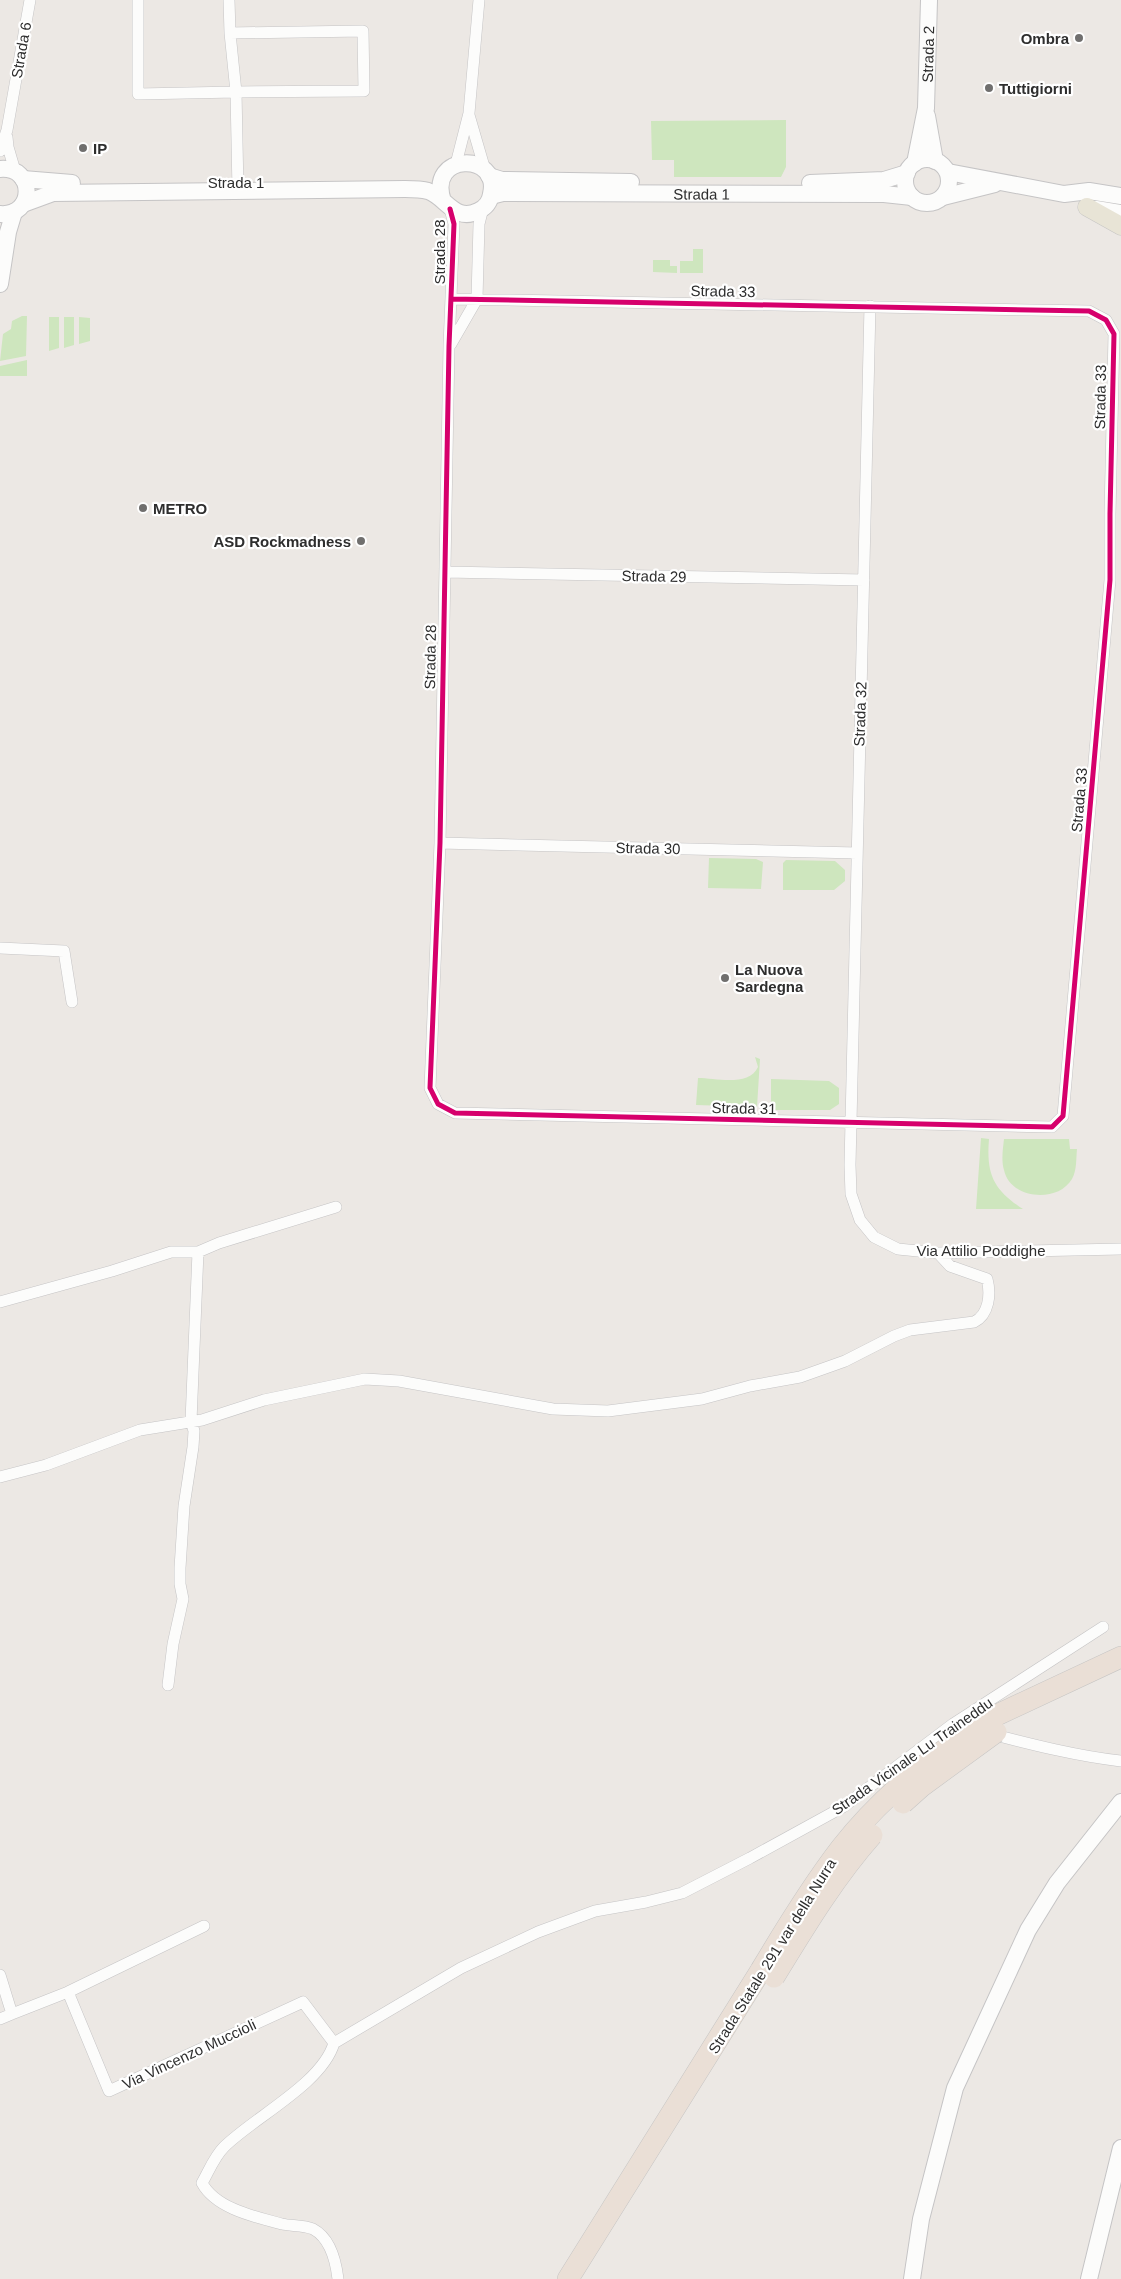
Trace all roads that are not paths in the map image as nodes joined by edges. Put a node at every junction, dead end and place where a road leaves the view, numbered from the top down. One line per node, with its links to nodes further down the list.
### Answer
1 (30, 0): 10 (street, Strada 6)
2 (138, 0): 7 (street)
3 (229, 0): 6 (street)
4 (479, 0): 9 (street)
5 (929, 0): 8 (street, Strada 2)
6 (230, 32): 7 (street); 7 (street)
7 (236, 92): 19 (street)
8 (926, 108): 12 (street, Strada 2); 14 (street, Strada 2)
9 (469, 113): 13 (street); 17 (street)
10 (7, 130): 11 (street, Strada 6); 16 (street, Strada 6)
11 (0, 151)
12 (935, 161): 14 (street); 15 (street)
13 (451, 167): 17 (street); 19 (street, Strada 1); 25 (street)
14 (911, 168): 17 (street); 23 (street)
15 (948, 172): 18 (street); 21 (street)
16 (13, 173): 19 (street, Strada 1); 27 (street)
17 (487, 173): 24 (street)
18 (1001, 183): 20 (street); 21 (street)
19 (238, 186): 25 (street, Strada 1); 27 (street, Strada 1)
20 (1064, 194): 22 (street); 26 (street)
21 (944, 196): 23 (street)
22 (1121, 196)
23 (912, 197): 24 (street, Strada 1)
24 (487, 202): 25 (street); 32 (street, Strada 28)
25 (447, 205): 31 (street, Strada 28)
26 (1087, 207): 28 (street); 29 (main road)
27 (12, 210): 30 (street)
28 (1121, 213)
29 (1121, 226)
30 (0, 284)
31 (451, 298): 32 (street, Strada 33); 34 (street, Strada 28)
32 (476, 299): 33 (street, Strada 33); 34 (street, Strada 28)
33 (870, 306): 36 (street, Strada 32); 43 (street, Strada 33)
34 (449, 346): 35 (street, Strada 28)
35 (444, 572): 36 (street, Strada 29); 37 (street, Strada 28)
36 (864, 580): 38 (street, Strada 32)
37 (440, 843): 38 (street, Strada 30); 41 (street, Strada 28)
38 (857, 853): 42 (street, Strada 32)
39 (0, 948): 40 (street)
40 (72, 1002)
41 (438, 1104): 42 (street, Strada 31)
42 (851, 1123): 43 (street, Strada 31); 47 (street, Via Attilio Poddighe)
43 (1052, 1127)
44 (336, 1207): 46 (street)
45 (1121, 1249): 47 (street, Via Attilio Poddighe)
46 (198, 1252): 48 (street); 49 (street)
47 (938, 1253): 49 (street)
48 (0, 1302)
49 (191, 1421): 50 (street); 54 (street)
50 (0, 1477)
51 (1104, 1627): 56 (street, Strada Vicinale Lu Traineddu)
52 (1121, 1657): 55 (highway, Strada Statale 291 var della Nurra)
53 (1121, 1672): 55 (highway, Strada Statale 291 var della Nurra)
54 (168, 1685)
55 (1000, 1721): 60 (highway, Strada Statale 291 var della Nurra, bridge)
56 (953, 1724): 57 (street); 65 (street, Strada Vicinale Lu Traineddu)
57 (1121, 1761)
58 (1121, 1802): 70 (street)
59 (204, 1926): 62 (street)
60 (767, 1973): 68 (highway, Strada Statale 291 var della Nurra); 69 (highway, Strada Statale 291 var della Nurra)
61 (0, 1974): 63 (street)
62 (68, 1992): 63 (street); 65 (street, Via Vincenzo Muccioli)
63 (12, 2014): 64 (street)
64 (0, 2019)
65 (334, 2043): 67 (street)
66 (1121, 2148): 71 (street)
67 (338, 2279)
68 (568, 2279)
69 (584, 2279)
70 (912, 2279)
71 (1089, 2279)

